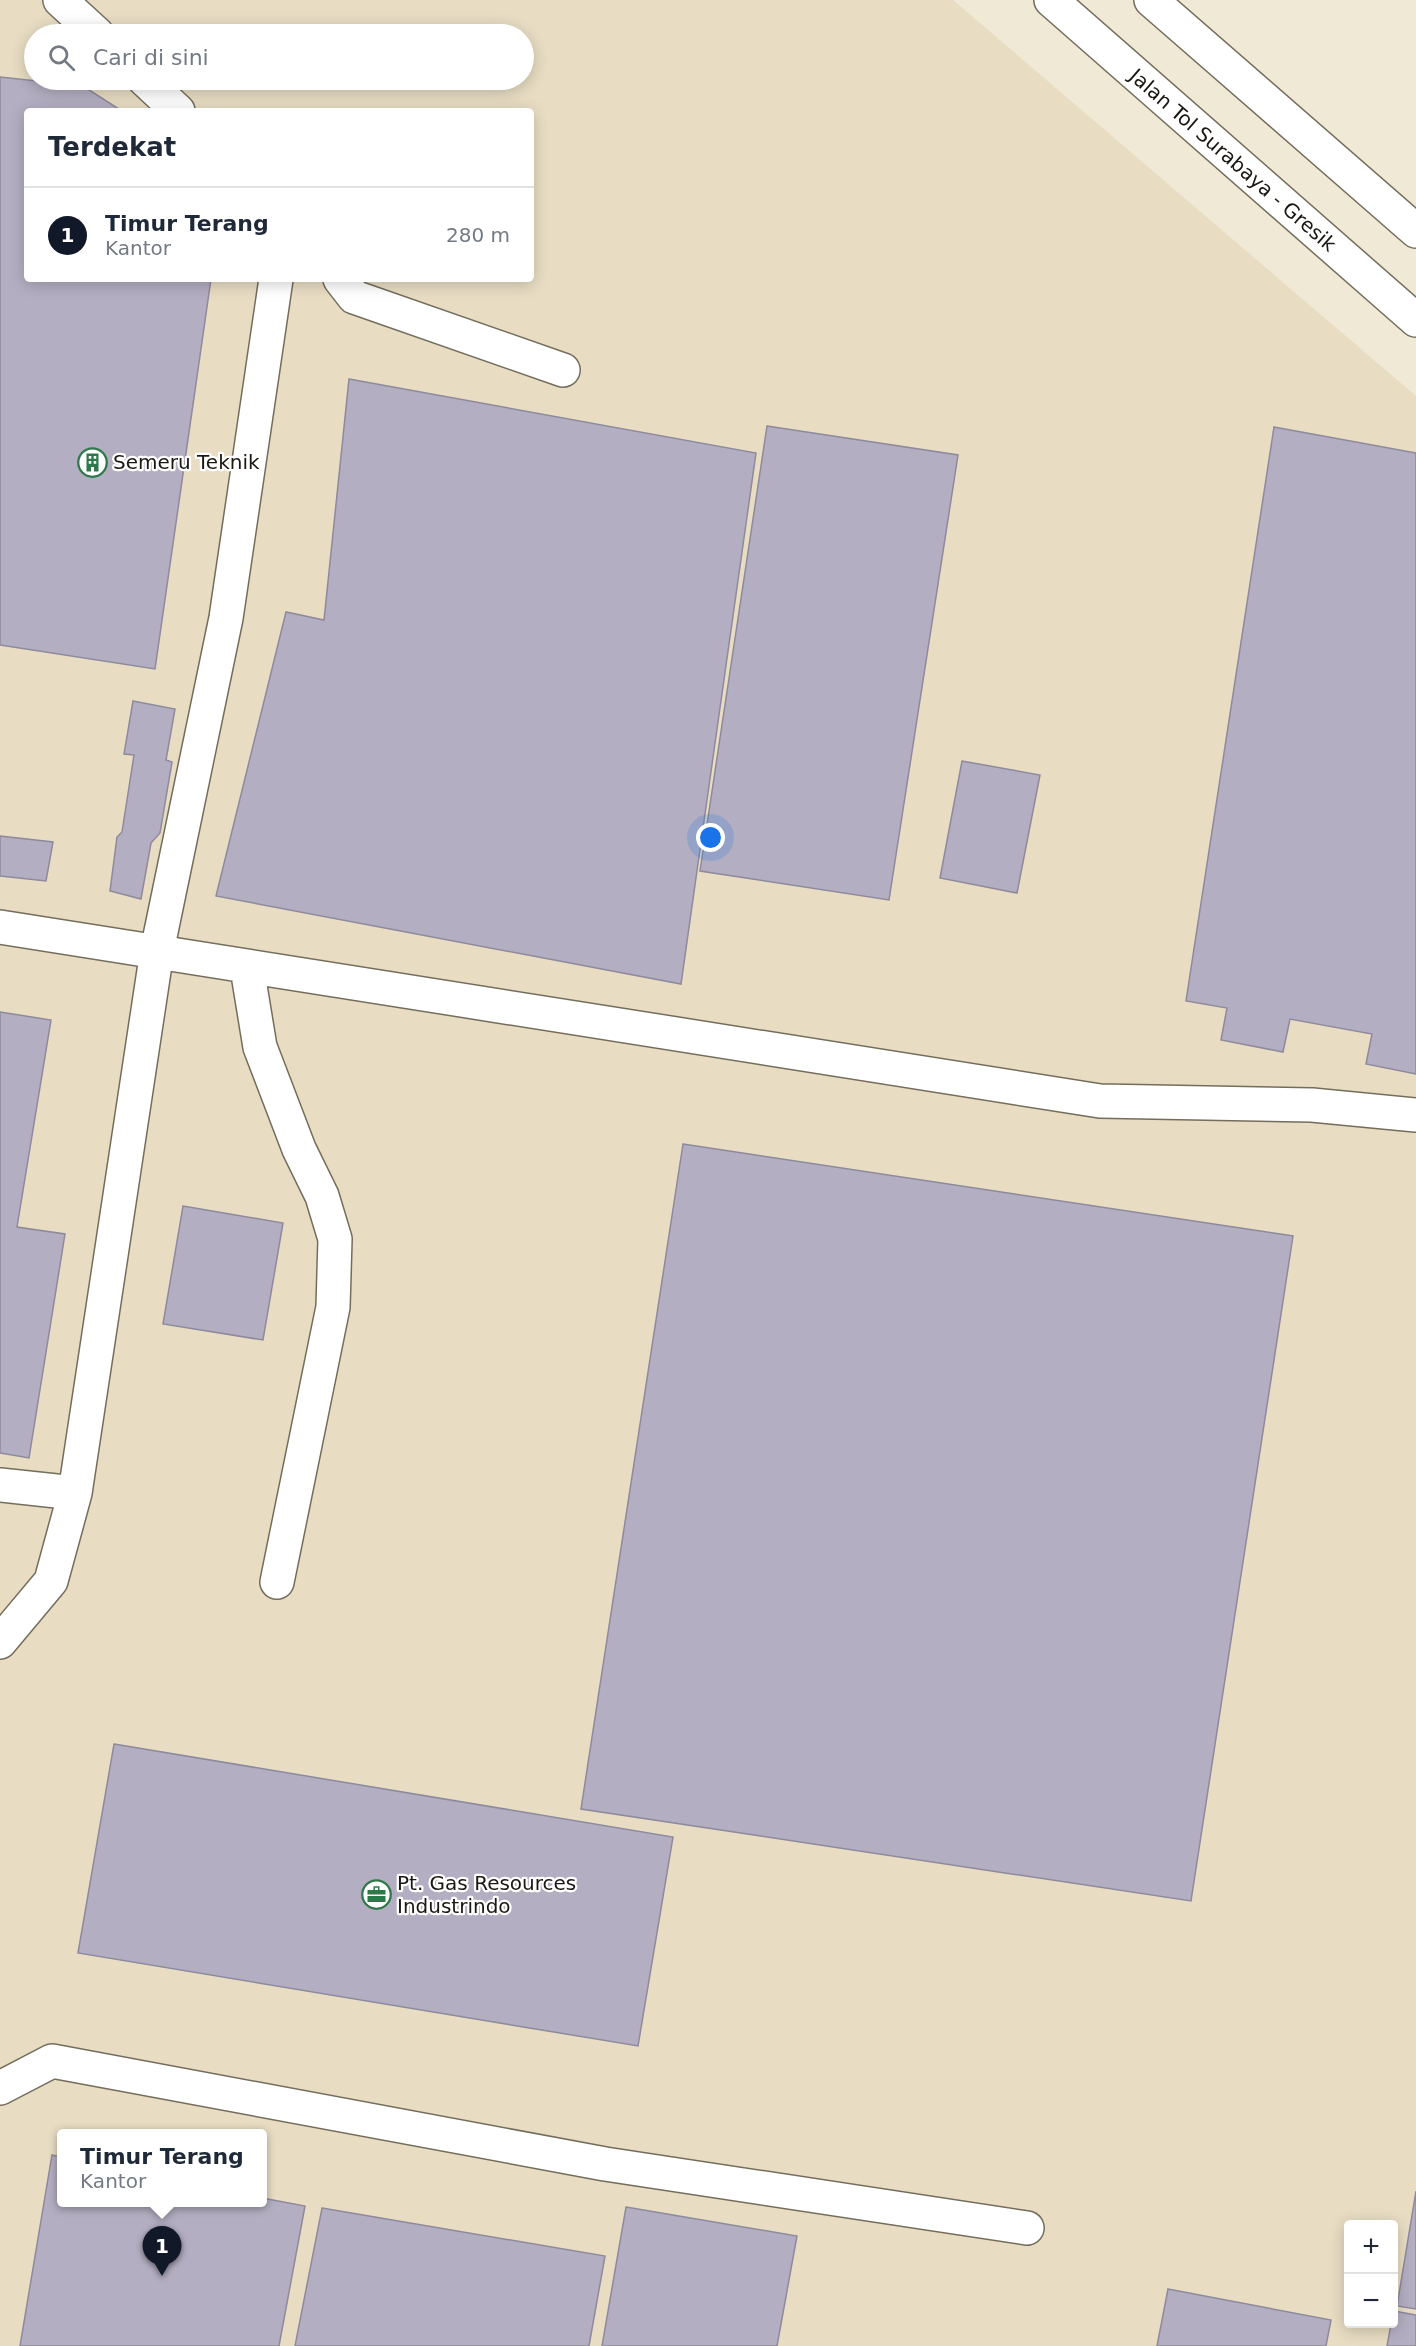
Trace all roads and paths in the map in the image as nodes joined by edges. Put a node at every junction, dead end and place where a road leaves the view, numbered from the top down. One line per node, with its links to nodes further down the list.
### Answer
1 (60, 0): 4 (main road)
2 (1051, 0): 10 (main road, Jalan Tol Surabaya - Gresik)
3 (1151, 0): 7 (main road)
4 (86, 24)
5 (156, 90): 6 (main road)
6 (175, 108)
7 (1416, 231)
8 (276, 282): 13 (main road)
9 (342, 282): 11 (main road)
10 (1416, 320)
11 (563, 370)
12 (0, 927): 13 (main road)
13 (157, 951): 14 (main road); 17 (main road)
14 (247, 968): 15 (main road); 18 (main road)
15 (1416, 1115)
16 (0, 1485): 17 (main road)
17 (75, 1493): 19 (main road)
18 (277, 1582)
19 (0, 1642)
20 (0, 2088): 21 (main road)
21 (1027, 2228)

